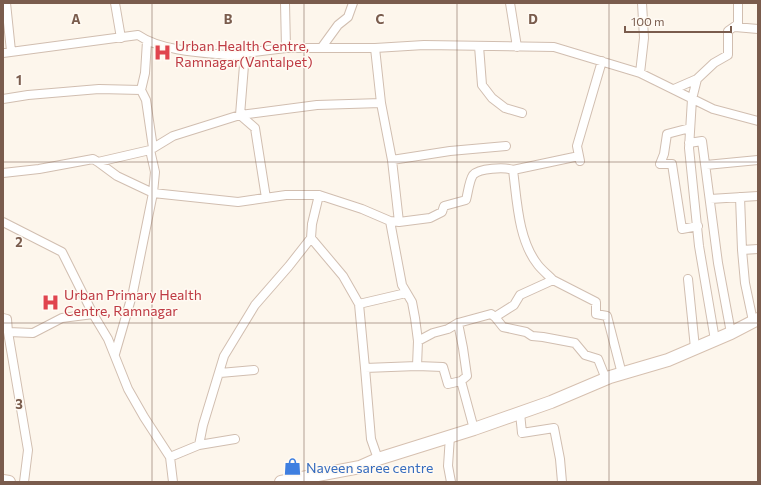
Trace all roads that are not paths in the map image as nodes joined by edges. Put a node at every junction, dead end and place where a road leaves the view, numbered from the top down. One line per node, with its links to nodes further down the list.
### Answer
1 (6, 3): 17 (street)
2 (115, 3): 10 (street)
3 (285, 3): 14 (street)
4 (353, 3): 15 (street)
5 (510, 3): 13 (street)
6 (642, 3): 20 (street)
7 (738, 3): 8 (street)
8 (735, 27): 9 (street); 21 (street)
9 (758, 30)
10 (121, 38): 11 (street); 17 (street)
11 (147, 41): 18 (street); 22 (street)
12 (479, 46): 13 (street); 16 (street); 27 (street)
13 (517, 46): 19 (street)
14 (286, 48): 15 (street); 18 (street)
15 (322, 48): 16 (street)
16 (375, 48): 26 (street)
17 (7, 52)
18 (245, 54): 28 (street)
19 (602, 61): 20 (street); 38 (street)
20 (640, 73): 23 (street)
21 (696, 79): 23 (street); 25 (street)
22 (141, 90): 24 (street); 33 (street)
23 (674, 90): 25 (street)
24 (3, 99)
25 (692, 99): 29 (street); 30 (street)
26 (381, 103): 28 (street); 34 (street)
27 (522, 113)
28 (240, 115): 33 (street); 44 (street)
29 (758, 121)
30 (690, 128): 31 (street); 48 (street)
31 (689, 143): 37 (street); 48 (street)
32 (506, 146): 34 (street)
33 (151, 149): 36 (street); 40 (street)
34 (392, 160): 46 (street)
35 (758, 160): 37 (street)
36 (98, 162): 39 (street); 40 (street)
37 (706, 165): 45 (street)
38 (513, 170): 46 (street); 53 (street)
39 (3, 173)
40 (153, 193): 44 (street); 66 (street)
41 (318, 196): 44 (street); 46 (street); 49 (street)
42 (758, 196): 43 (street)
43 (740, 197): 45 (street); 51 (street)
44 (266, 198)
45 (710, 199): 62 (street)
46 (394, 221): 54 (street)
47 (3, 222): 56 (street)
48 (698, 226): 63 (street)
49 (311, 238): 55 (street); 70 (street)
50 (758, 249): 51 (street)
51 (742, 250): 59 (street)
52 (688, 279): 65 (street)
53 (553, 280): 57 (street); 71 (street)
54 (406, 293): 55 (street); 64 (street)
55 (359, 304): 68 (street)
56 (93, 314): 61 (street); 66 (street)
57 (495, 317): 60 (street); 72 (street)
58 (3, 318): 61 (street)
59 (756, 320): 62 (main road)
60 (458, 323): 64 (street); 73 (street)
61 (8, 332): 83 (street)
62 (731, 333): 63 (main road)
63 (715, 340): 65 (main road)
64 (418, 341): 67 (street)
65 (695, 348): 71 (main road)
66 (114, 354): 79 (street)
67 (417, 366): 68 (street); 73 (street)
68 (365, 368): 80 (street)
69 (254, 370): 70 (street)
70 (220, 373): 78 (street)
71 (622, 374): 72 (main road)
72 (606, 379): 74 (main road)
73 (462, 381): 75 (street)
74 (520, 413): 75 (main road); 87 (street)
75 (474, 429): 76 (main road)
76 (450, 436): 80 (main road); 86 (street)
77 (235, 439): 78 (street)
78 (199, 445): 79 (street)
79 (170, 458): 84 (street)
80 (378, 459): 85 (main road)
81 (3, 481): 82 (main road)
82 (8, 482)
83 (24, 482)
84 (173, 482)
85 (281, 482)
86 (451, 482)
87 (562, 482)

